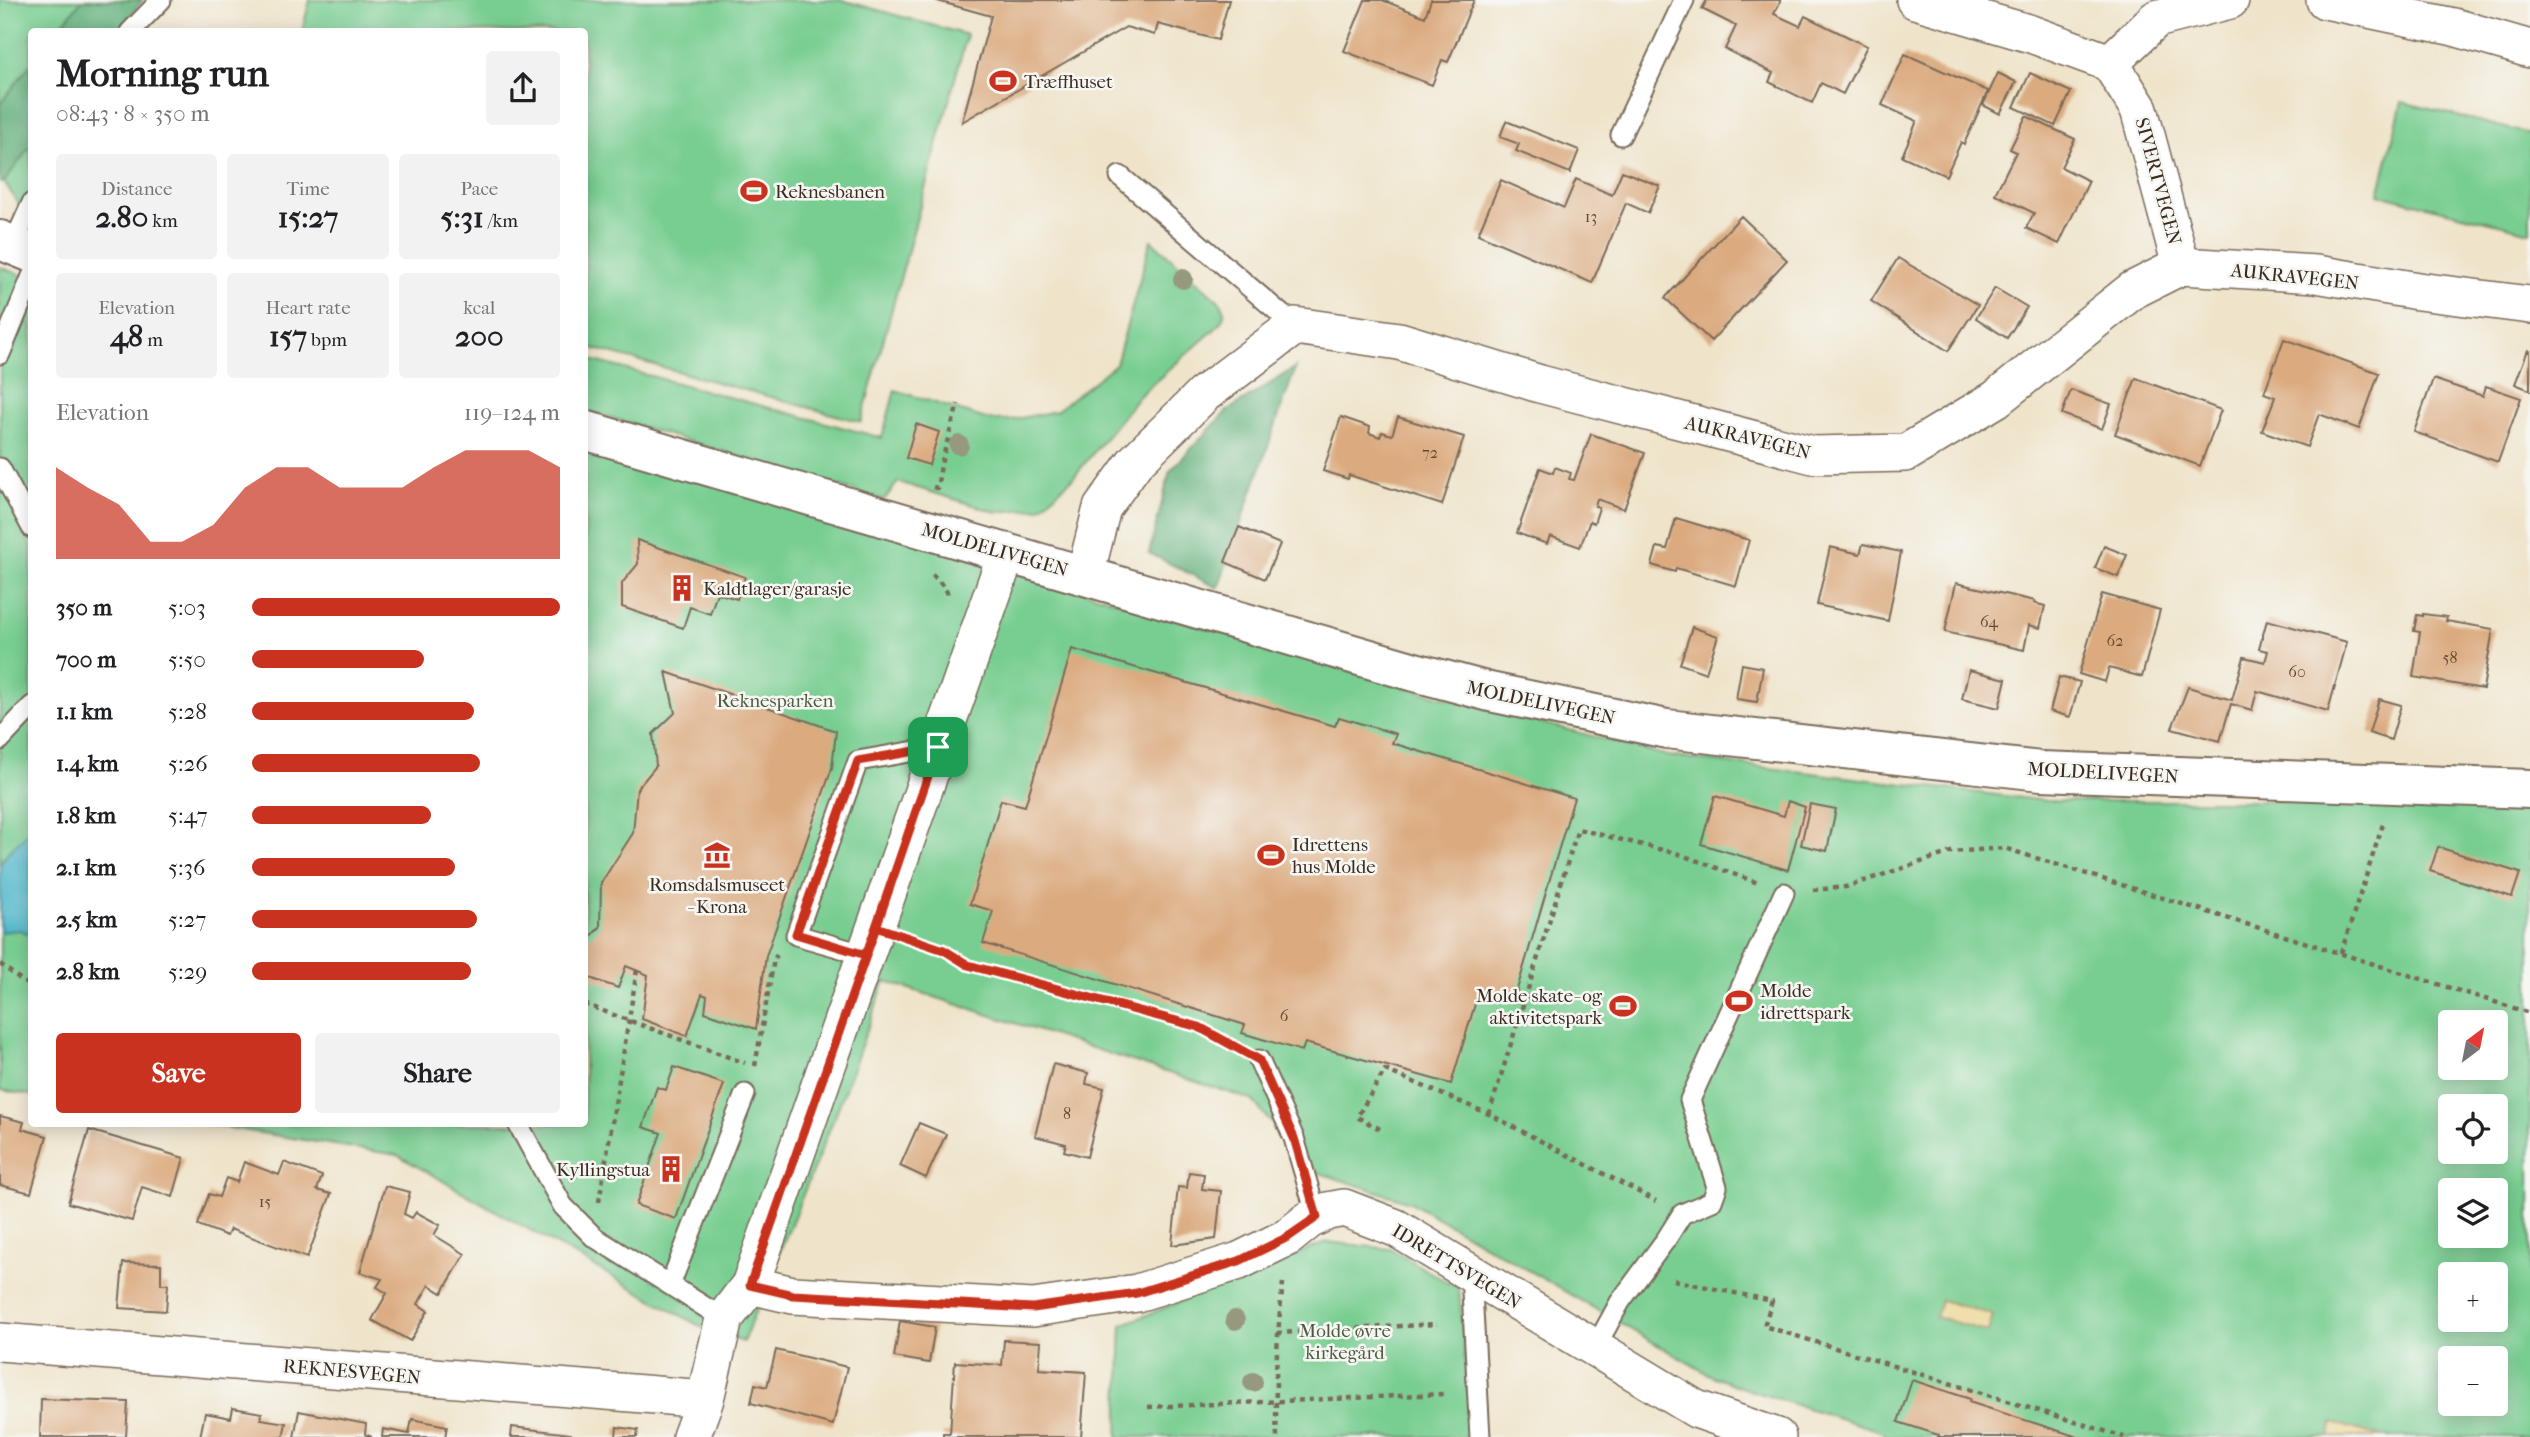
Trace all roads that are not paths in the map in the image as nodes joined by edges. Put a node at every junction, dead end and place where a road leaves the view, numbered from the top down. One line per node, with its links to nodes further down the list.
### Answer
1 (161, 0): 6 (lane)
2 (1684, 0): 9 (lane)
3 (1914, 0): 8 (street)
4 (2230, 0): 8 (street)
5 (2325, 0): 7 (street)
6 (134, 28)
7 (2530, 49)
8 (2110, 63): 13 (street, SIVERTVEGEN)
9 (1621, 135)
10 (1120, 176): 15 (lane)
11 (28, 219): 12 (lane)
12 (19, 254): 16 (lane)
13 (2181, 266): 14 (street, AUKRAVEGEN); 15 (street, AUKRAVEGEN)
14 (2530, 305)
15 (1295, 326): 21 (street)
16 (0, 354)
17 (588, 431): 20 (main road, MOLDELIVEGEN)
18 (0, 468): 19 (lane)
19 (28, 520)
20 (1007, 552): 21 (main road, MOLDELIVEGEN); 24 (street)
21 (1085, 575): 25 (main road, MOLDELIVEGEN)
22 (28, 710): 23 (lane)
23 (0, 740)
24 (938, 747): 27 (street); 27 (lane)
25 (2530, 789)
26 (1784, 893): 37 (lane)
27 (871, 941): 34 (street)
28 (1259, 1060): 31 (lane)
29 (745, 1094): 33 (lane)
30 (520, 1127): 33 (lane)
31 (1302, 1227): 32 (street, IDRETTSVEGEN); 34 (street, IDRETTSVEGEN)
32 (1471, 1273): 37 (street, IDRETTSVEGEN); 40 (lane)
33 (670, 1285): 35 (lane)
34 (750, 1285): 35 (street)
35 (724, 1319): 38 (street)
36 (0, 1342): 38 (street, REKNESVEGEN)
37 (1595, 1348): 41 (street, IDRETTSVEGEN)
38 (705, 1399): 39 (street)
39 (691, 1437)
40 (1480, 1437)
41 (1777, 1437)

